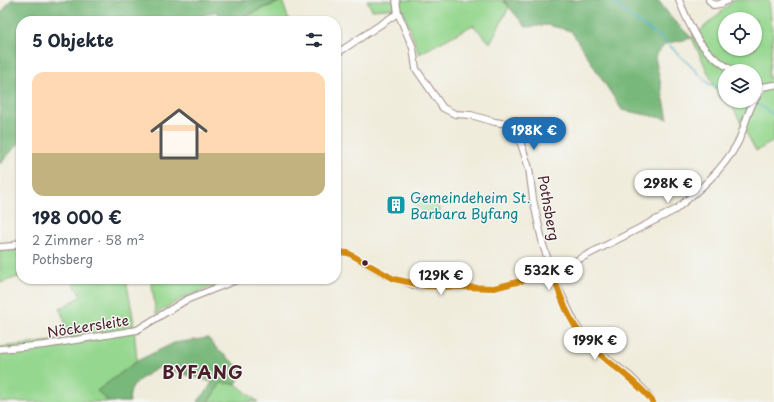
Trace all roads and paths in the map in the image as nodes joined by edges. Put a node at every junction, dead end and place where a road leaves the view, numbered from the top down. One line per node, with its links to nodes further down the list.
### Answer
1 (396, 0): 5 (street, Pothsberg)
2 (679, 0): 7 (street)
3 (709, 0): 4 (street)
4 (728, 0)
5 (398, 13): 6 (street); 14 (street, Pothsberg)
6 (341, 51)
7 (722, 64)
8 (774, 86): 9 (street)
9 (762, 87)
10 (750, 108): 14 (street)
11 (16, 244): 12 (street)
12 (0, 247)
13 (341, 252): 14 (street)
14 (552, 274): 17 (street, Pothsberg)
15 (226, 284): 16 (street, Nöckersleite)
16 (0, 349)
17 (653, 402)

